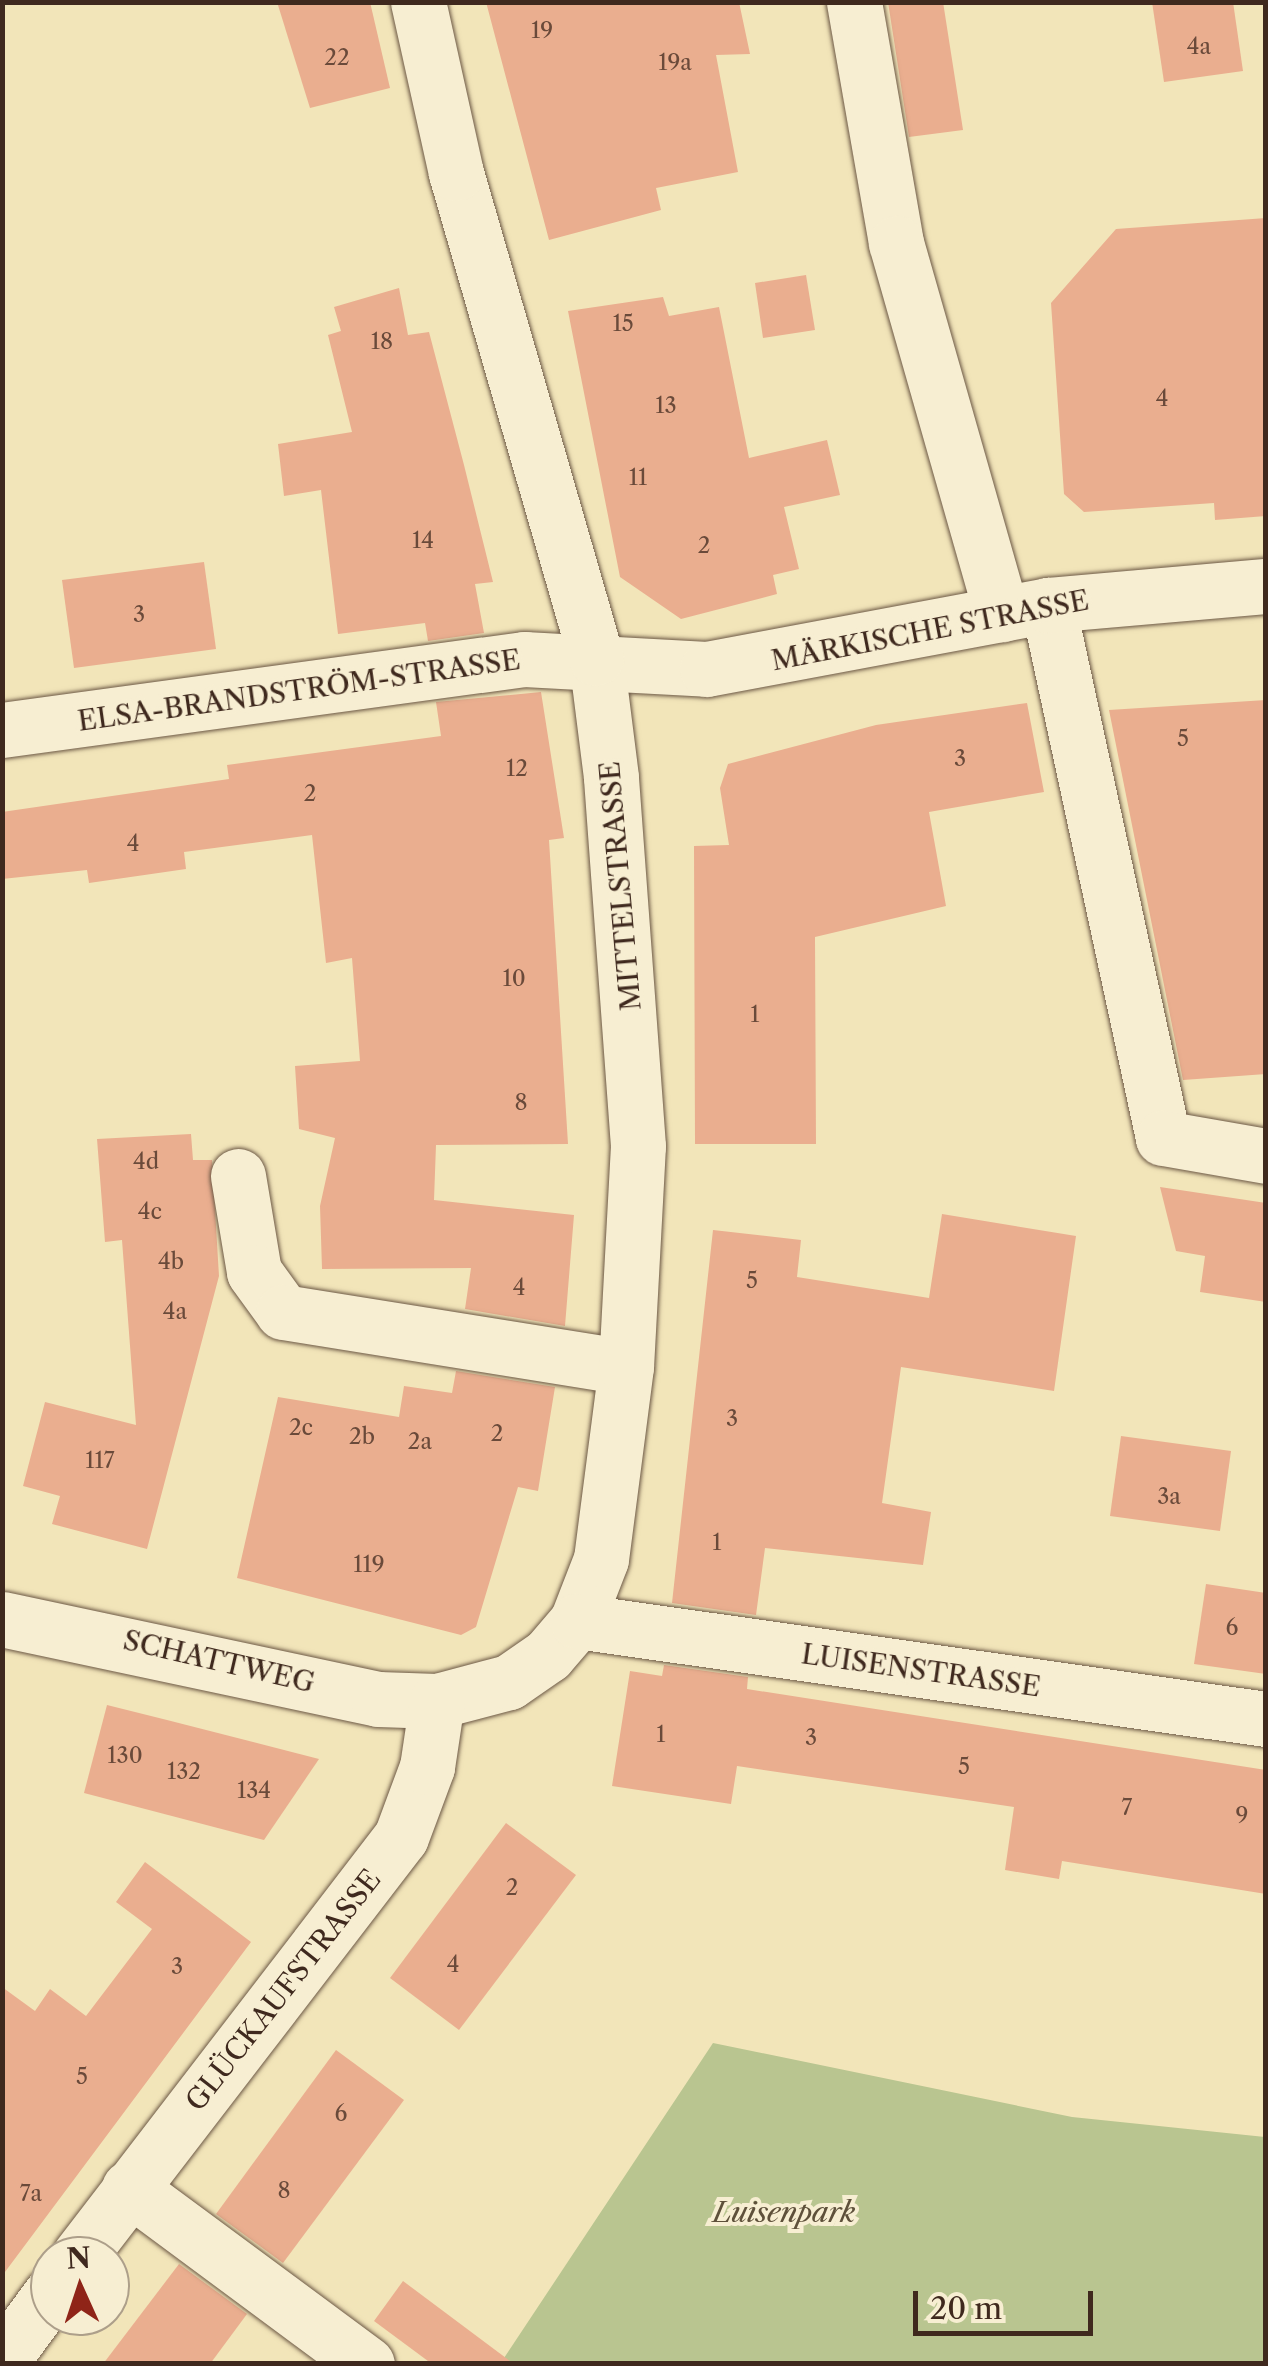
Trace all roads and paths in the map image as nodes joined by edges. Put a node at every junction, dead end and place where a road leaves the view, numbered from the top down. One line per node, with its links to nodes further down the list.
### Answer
1 (418, 2): 5 (street, MITTELSTRASSE)
2 (854, 2): 4 (street)
3 (1266, 586): 4 (street, MÄRKISCHE STRASSE)
4 (1025, 610): 5 (street, MÄRKISCHE STRASSE); 7 (street)
5 (596, 658): 6 (street, ELSA-BRANDSTRÖM-STRASSE); 9 (street, MITTELSTRASSE)
6 (2, 730)
7 (1266, 1156)
8 (238, 1176): 9 (street)
9 (626, 1367): 11 (street, MITTELSTRASSE)
10 (2, 1619): 12 (street, SCHATTWEG)
11 (576, 1621): 12 (street, MITTELSTRASSE); 13 (street, LUISENSTRASSE)
12 (436, 1700): 14 (street, GLÜCKAUFSTRASSE)
13 (1266, 1719)
14 (129, 2188): 15 (street, GLÜCKAUFSTRASSE); 18 (street)
15 (94, 2236)
16 (30, 2322): 17 (street)
17 (2, 2360)
18 (367, 2364)

